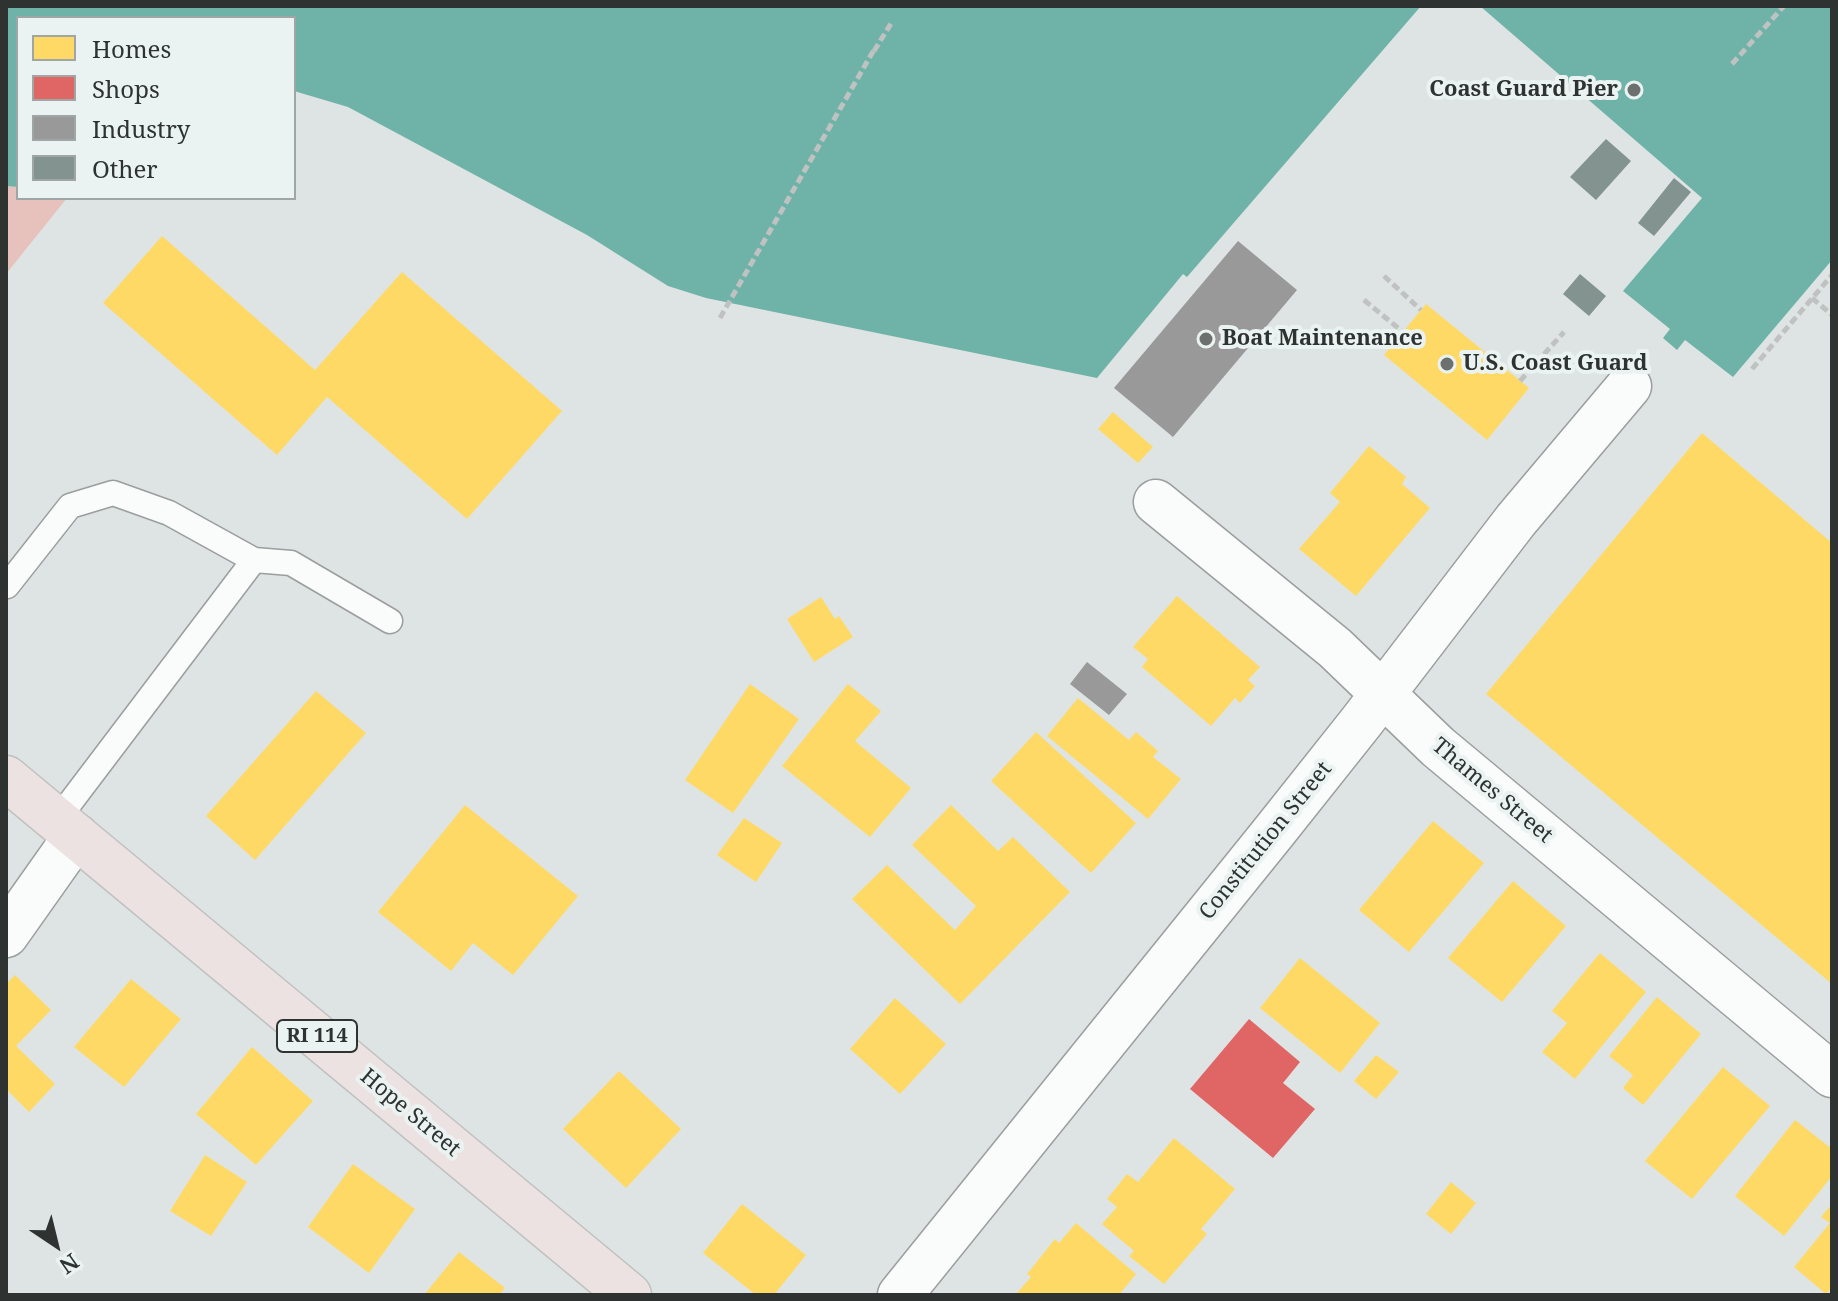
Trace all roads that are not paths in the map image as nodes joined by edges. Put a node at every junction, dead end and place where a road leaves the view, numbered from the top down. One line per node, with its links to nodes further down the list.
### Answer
1 (1629, 386): 6 (street, Constitution Street)
2 (1156, 502): 6 (street, Thames Street)
3 (254, 560): 4 (lane); 5 (lane); 8 (lane)
4 (7, 586)
5 (390, 621)
6 (1382, 693): 10 (street, Thames Street); 12 (street, Constitution Street)
7 (6, 778): 8 (main road, Hope Street / RI 114)
8 (67, 828): 9 (street); 11 (main road, Hope Street / RI 114)
9 (6, 935)
10 (1832, 1075)
11 (629, 1295)
12 (900, 1295)

